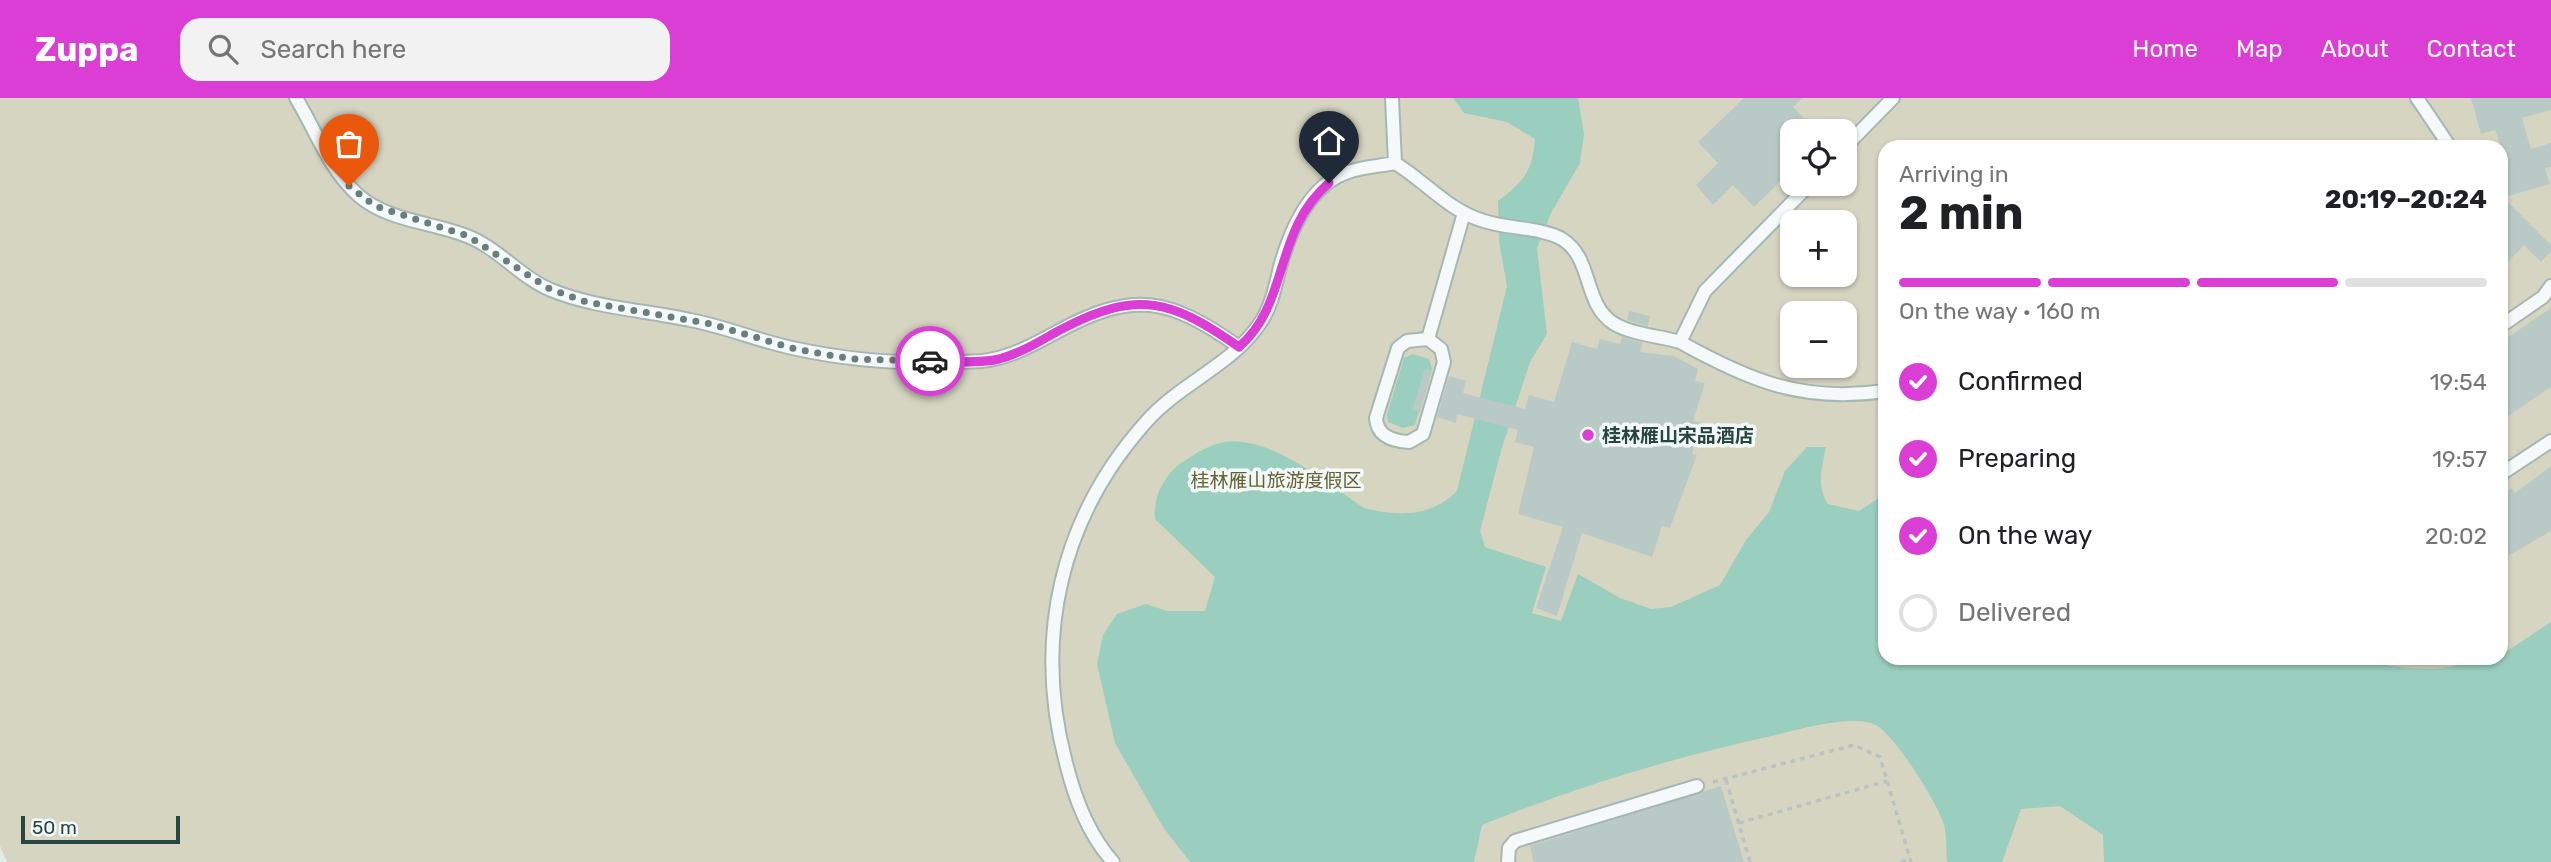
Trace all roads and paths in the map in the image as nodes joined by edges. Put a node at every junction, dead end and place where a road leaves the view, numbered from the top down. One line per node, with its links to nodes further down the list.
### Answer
1 (296, 98): 14 (lane)
2 (1392, 98): 7 (lane)
3 (1893, 98): 5 (lane)
4 (2417, 98): 6 (lane)
5 (1857, 135)
6 (2445, 140)
7 (1395, 163): 9 (lane); 14 (lane)
8 (1798, 196): 13 (lane)
9 (1464, 213): 12 (lane); 13 (lane)
10 (2551, 286): 11 (lane)
11 (2508, 321)
12 (1428, 339): 12 (lane)
13 (1680, 342): 15 (lane)
14 (1239, 347): 23 (lane)
15 (1878, 392)
16 (2551, 441): 17 (lane)
17 (2508, 469)
18 (1726, 779): 19 (path); 20 (path); 21 (path)
19 (1887, 781): 21 (path); 22 (path)
20 (1697, 786): 24 (lane)
21 (1739, 823): 25 (path)
22 (1910, 861): 26 (path)
23 (1113, 862)
24 (1508, 862)
25 (1750, 862)
26 (1901, 862)

